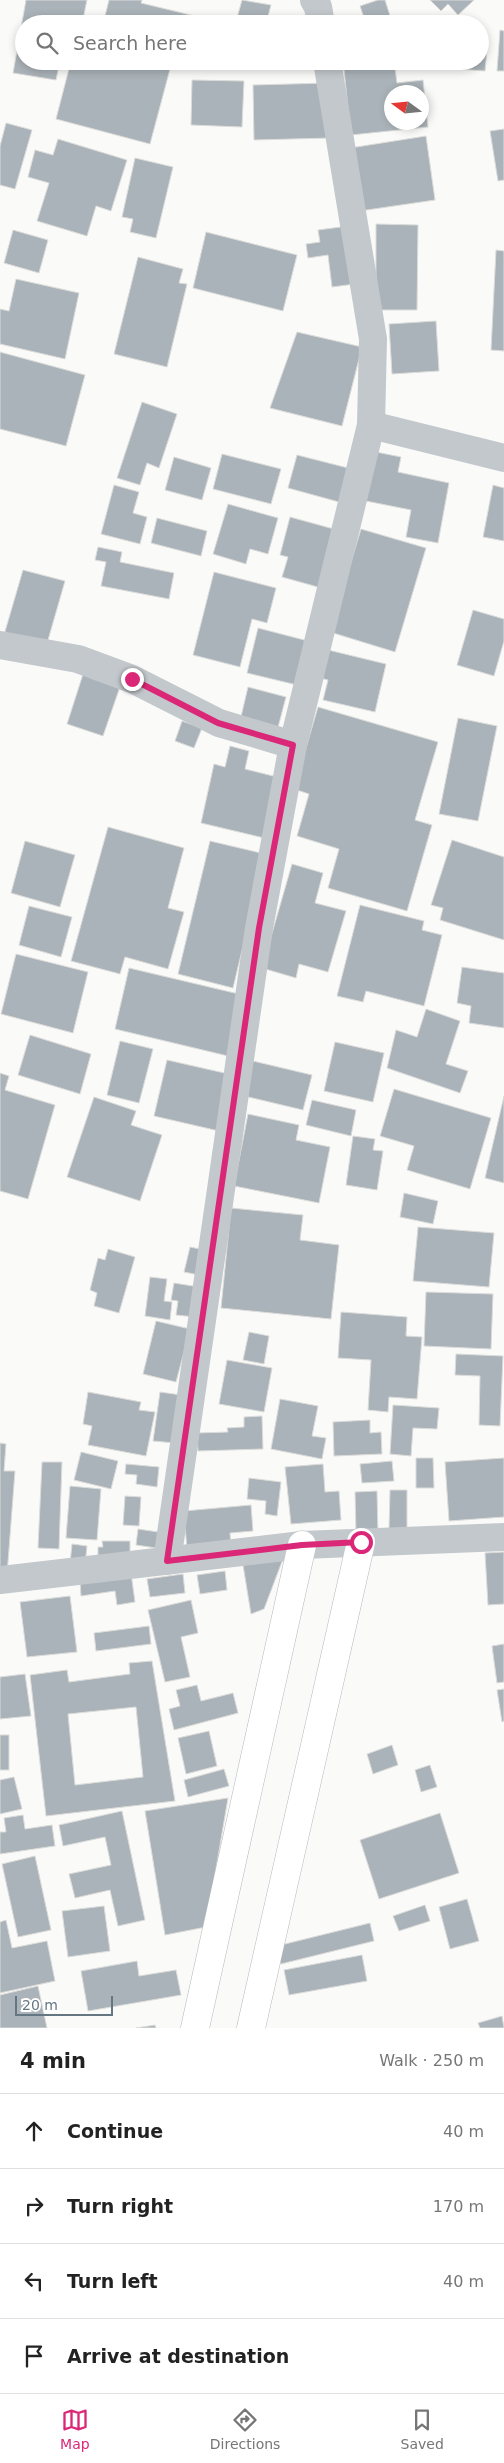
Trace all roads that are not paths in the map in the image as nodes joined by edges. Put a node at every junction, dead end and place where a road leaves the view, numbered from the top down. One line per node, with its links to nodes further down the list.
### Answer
1 (314, 0): 2 (street)
2 (319, 15)
3 (328, 70): 4 (street)
4 (371, 425): 5 (street); 7 (street)
5 (504, 458)
6 (0, 645): 7 (street)
7 (293, 745): 11 (street)
8 (504, 1537): 9 (street)
9 (361, 1542): 10 (street); 14 (street)
10 (302, 1545): 11 (street); 13 (street)
11 (167, 1561): 12 (street)
12 (0, 1580)
13 (195, 2028)
14 (251, 2028)

